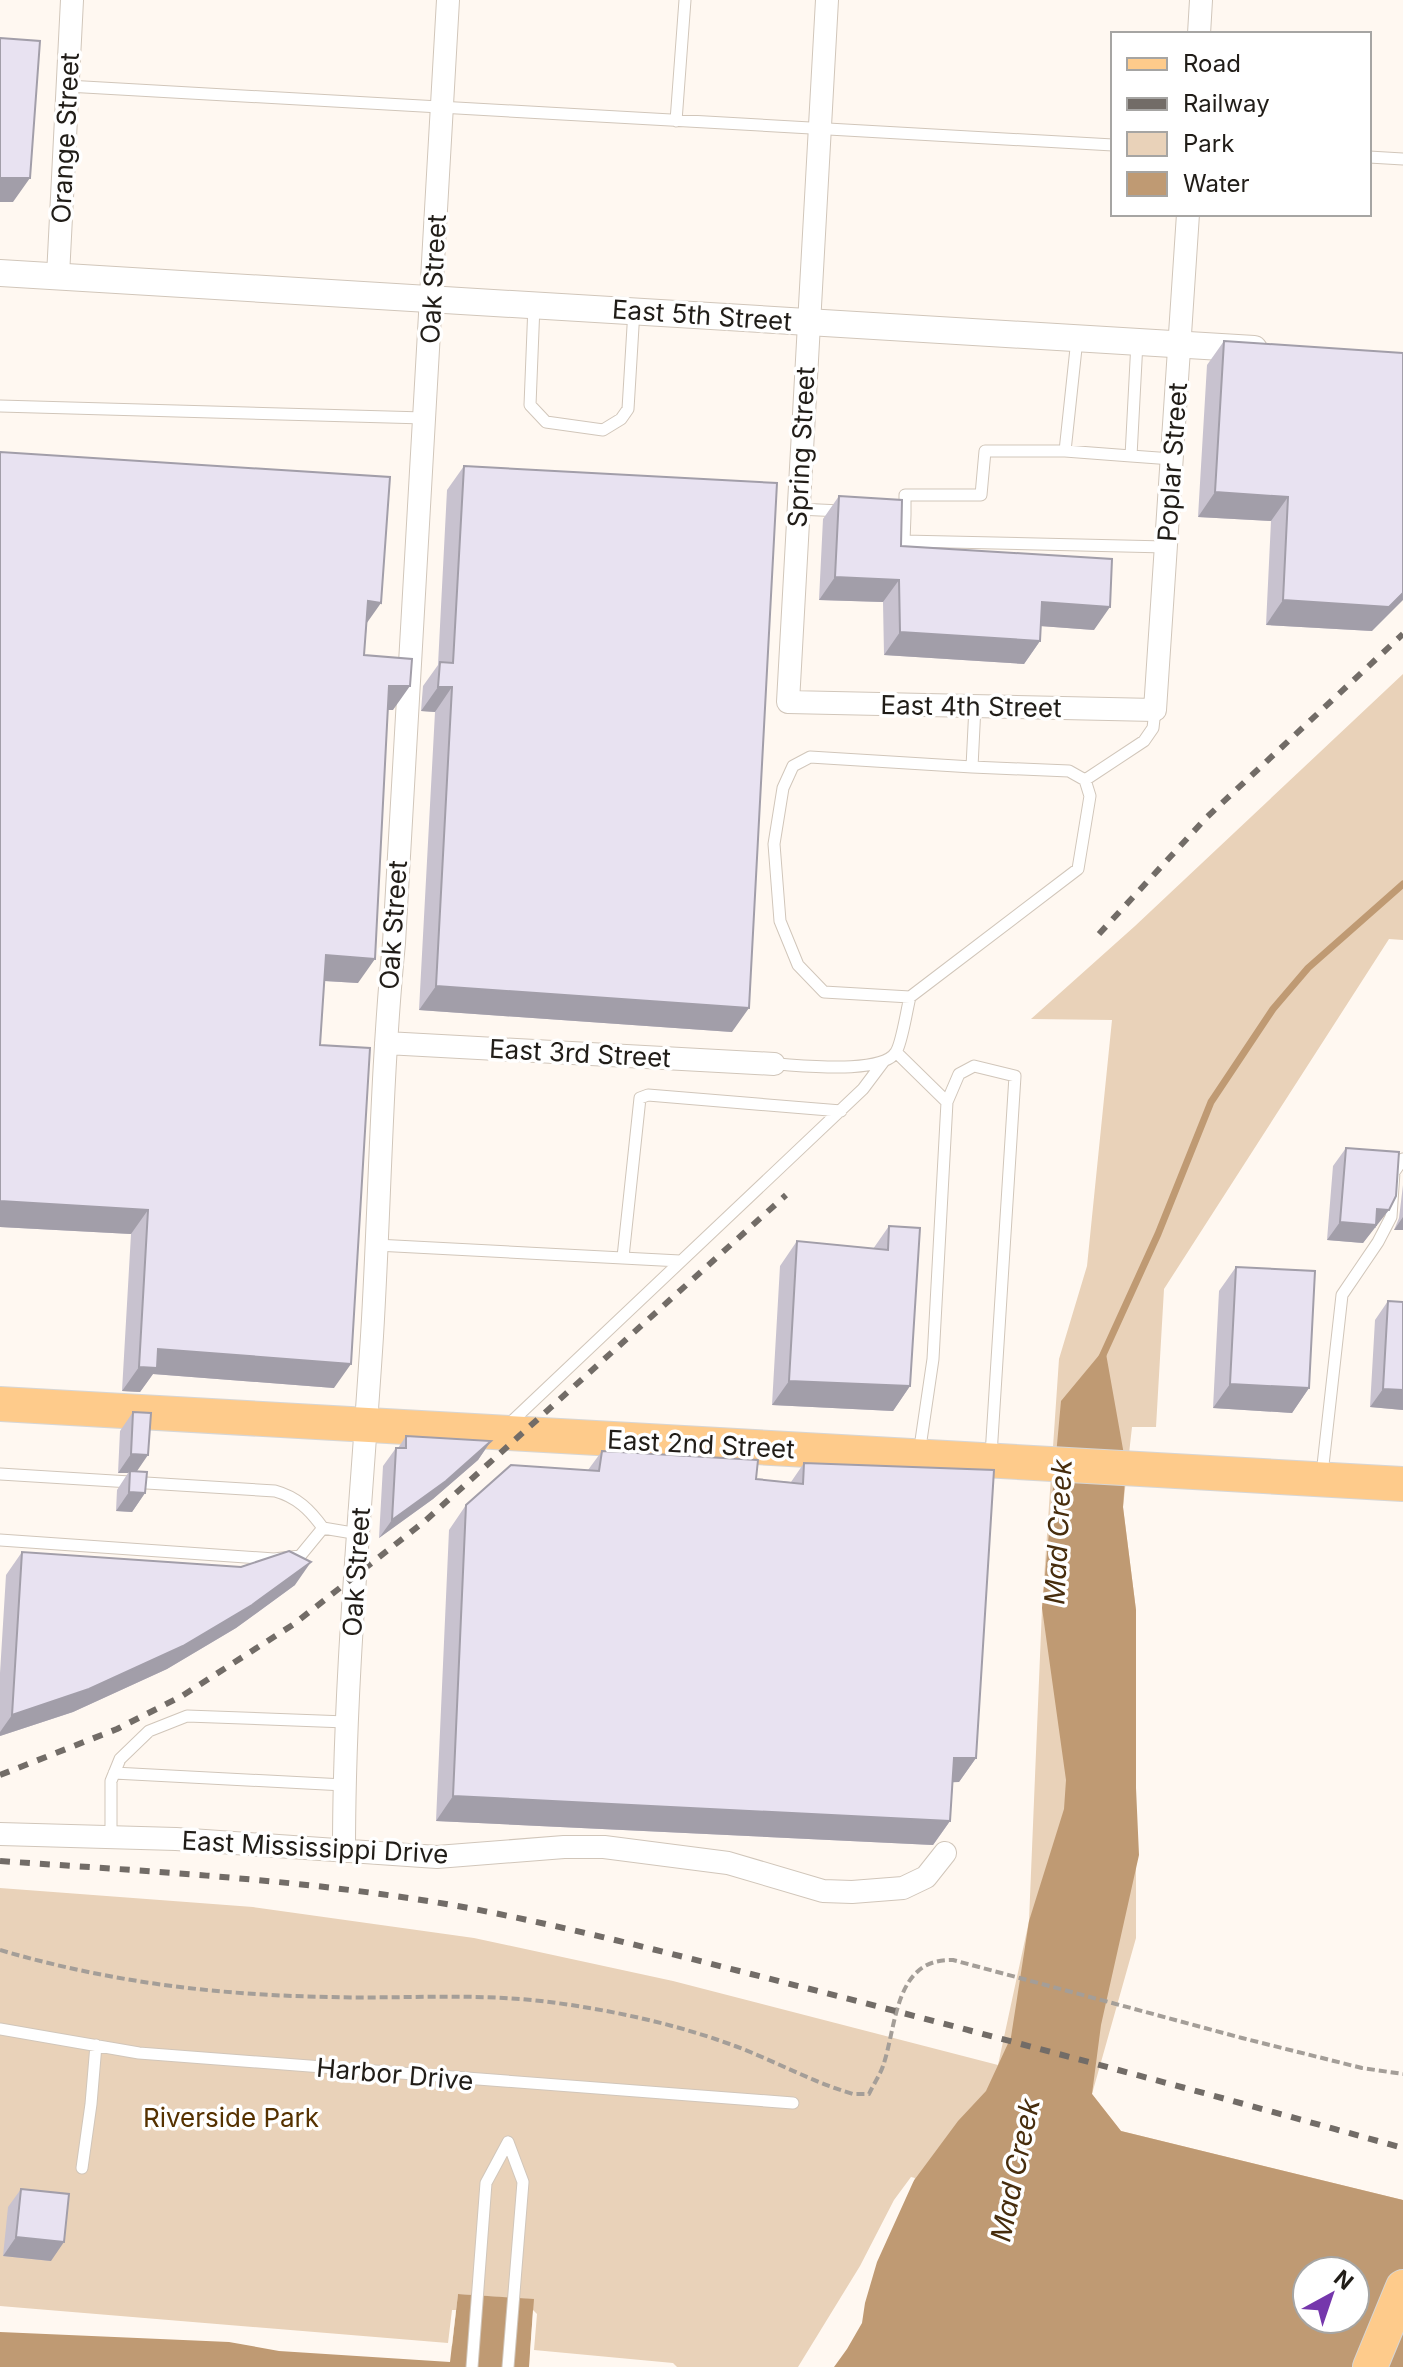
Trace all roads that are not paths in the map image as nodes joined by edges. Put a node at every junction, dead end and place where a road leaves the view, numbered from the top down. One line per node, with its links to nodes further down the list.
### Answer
1 (72, 0): 7 (street, Orange Street)
2 (448, 0): 8 (street, Oak Street)
3 (685, 0): 9 (lane)
4 (827, 0): 10 (street, Spring Street)
5 (1201, 0): 6 (street)
6 (1199, 32)
7 (67, 86): 8 (lane); 16 (street, Orange Street)
8 (444, 107): 9 (lane); 17 (street, Oak Street)
9 (676, 121): 10 (lane)
10 (819, 130): 11 (lane); 20 (street, Spring Street)
11 (1111, 145)
12 (1371, 157): 13 (lane)
13 (1403, 159)
14 (1188, 216): 23 (street, Poplar Street)
15 (0, 273): 16 (street, East 5th Street)
16 (58, 276): 17 (street, East 5th Street)
17 (433, 300): 18 (street, East 5th Street); 26 (street, Oak Street)
18 (534, 305): 19 (street, East 5th Street); 19 (lane)
19 (634, 310): 20 (street, East 5th Street)
20 (808, 321): 21 (street, East 5th Street); 30 (street, Spring Street)
21 (1077, 338): 22 (street, East 5th Street); 27 (lane)
22 (1137, 342): 23 (street, East 5th Street); 28 (lane)
23 (1180, 344): 24 (street, East 5th Street); 29 (street, Poplar Street)
24 (1281, 351)
25 (0, 406): 26 (lane)
26 (424, 418): 41 (street, Oak Street)
27 (1065, 451): 28 (lane); 33 (lane)
28 (1131, 456): 29 (lane)
29 (1172, 459): 34 (street, Poplar Street)
30 (798, 509): 31 (lane); 35 (street, Spring Street)
31 (859, 512)
32 (874, 513): 33 (lane)
33 (905, 515): 34 (lane)
34 (1166, 547): 37 (street, Poplar Street)
35 (788, 702): 36 (street, East 4th Street)
36 (975, 706): 37 (street, East 4th Street); 38 (lane)
37 (1155, 710): 39 (lane)
38 (972, 767): 39 (lane); 40 (lane)
39 (1085, 780): 40 (lane)
40 (910, 997): 42 (lane)
41 (386, 1043): 44 (street, East 3rd Street); 48 (street, Oak Street)
42 (896, 1052): 43 (lane); 45 (lane)
43 (884, 1061): 44 (lane); 46 (lane)
44 (774, 1064)
45 (947, 1102): 54 (lane); 55 (lane)
46 (841, 1111): 49 (lane); 50 (lane)
47 (1403, 1159): 57 (lane)
48 (375, 1245): 49 (lane); 52 (street, Oak Street)
49 (623, 1257): 50 (lane)
50 (680, 1261): 53 (lane)
51 (0, 1404): 52 (main road, East 2nd Street)
52 (366, 1424): 53 (main road, East 2nd Street); 60 (street, Oak Street)
53 (501, 1432): 54 (main road, East 2nd Street)
54 (918, 1456): 55 (main road, East 2nd Street)
55 (991, 1460): 57 (main road, East 2nd Street)
56 (0, 1474): 59 (lane)
57 (1322, 1479): 58 (main road, East 2nd Street)
58 (1403, 1484)
59 (323, 1528): 60 (lane); 61 (lane)
60 (359, 1534): 62 (street, Oak Street)
61 (0, 1540)
62 (346, 1722): 63 (lane); 64 (street, Oak Street)
63 (114, 1773): 64 (lane); 66 (lane)
64 (344, 1785): 67 (street, Oak Street)
65 (0, 1834): 66 (street, East Mississippi Drive)
66 (111, 1837): 67 (street, East Mississippi Drive)
67 (344, 1851): 68 (street, East Mississippi Drive)
68 (945, 1853)
69 (0, 2029): 70 (lane, Harbor Drive)
70 (96, 2045): 71 (lane, Harbor Drive); 72 (lane)
71 (793, 2103)
72 (82, 2168)
73 (1403, 2287): 76 (main road)
74 (472, 2367): 75 (lane)
75 (508, 2367)
76 (1370, 2367)

